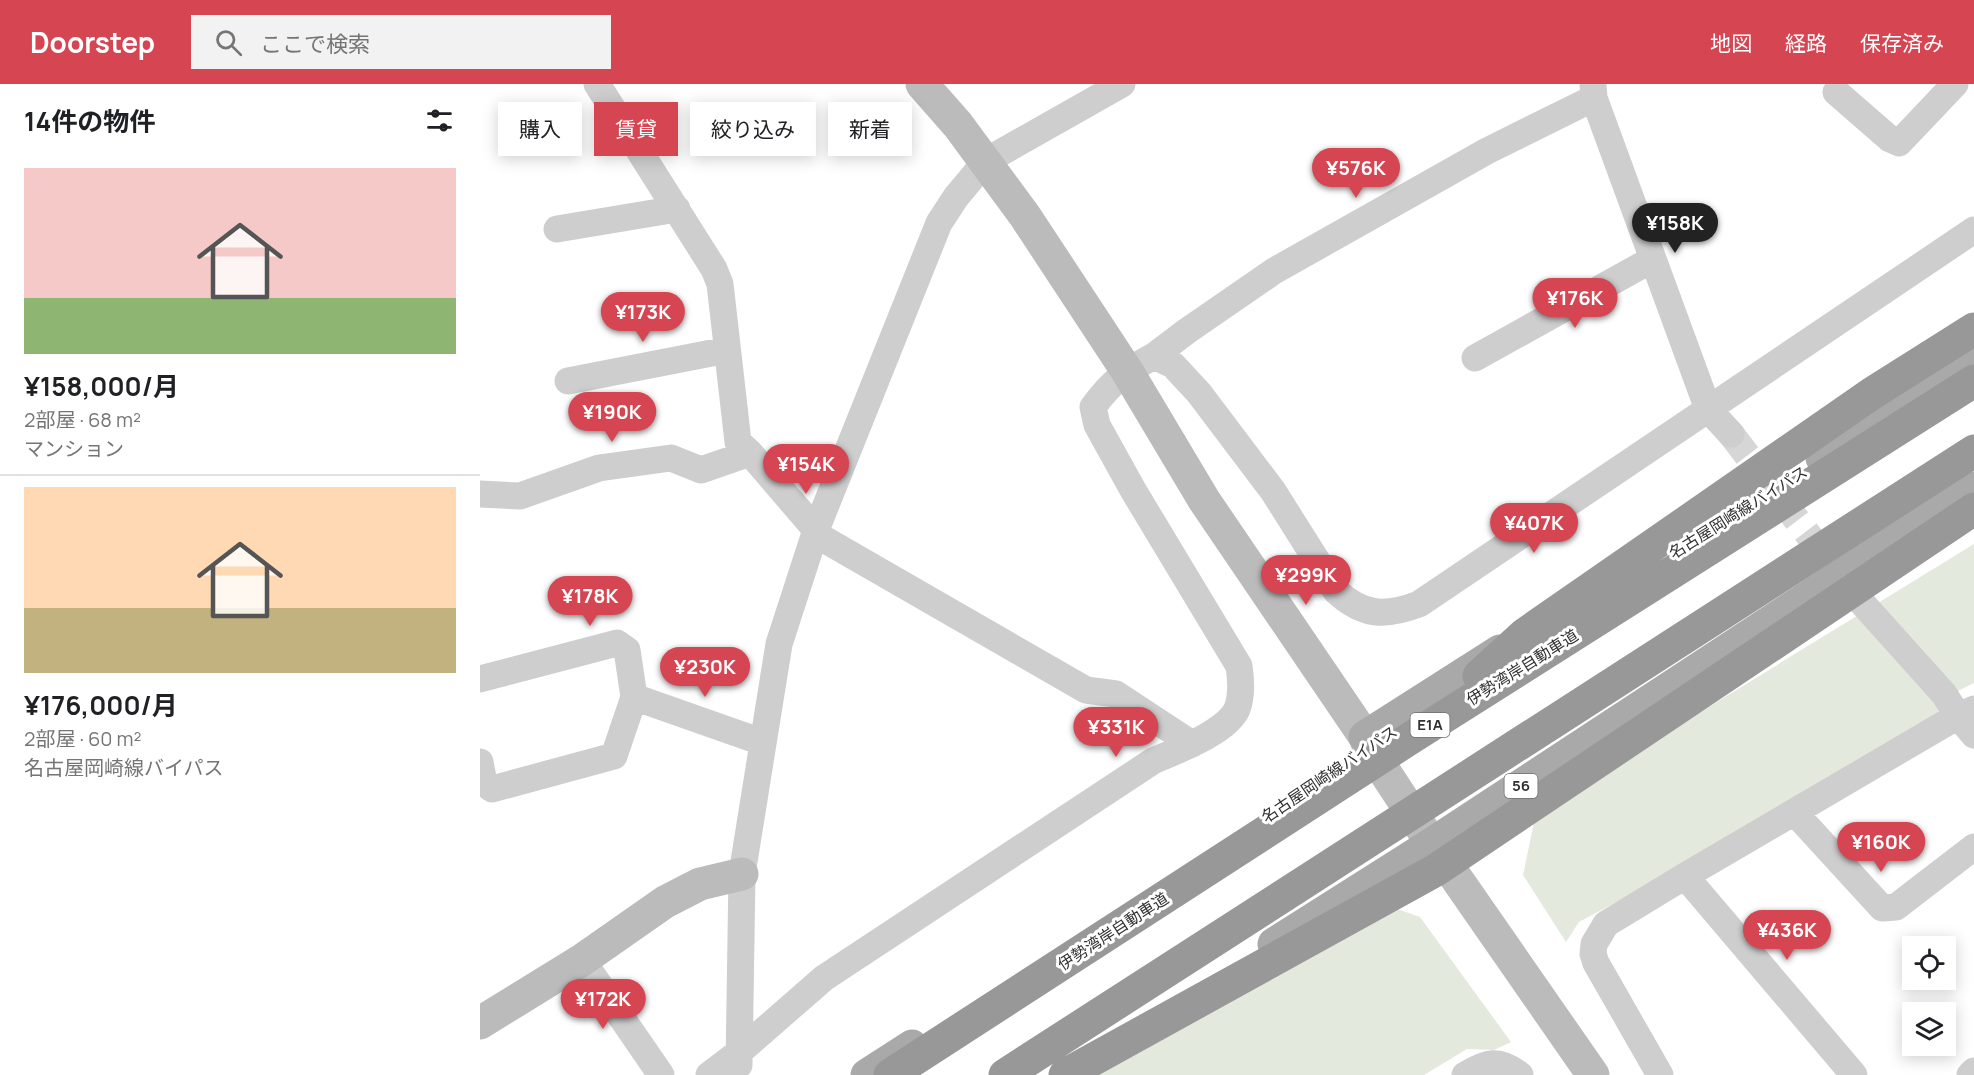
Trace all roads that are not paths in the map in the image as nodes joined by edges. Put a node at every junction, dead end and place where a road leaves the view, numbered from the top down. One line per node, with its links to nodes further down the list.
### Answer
1 (597, 84): 8 (street)
2 (922, 84): 7 (street)
3 (1122, 84): 7 (street)
4 (1955, 84): 6 (street)
5 (1593, 91): 11 (street); 17 (street)
6 (1836, 92)
7 (986, 161): 17 (street); 28 (street)
8 (676, 209): 9 (street); 14 (street)
9 (557, 229)
10 (1974, 230): 20 (street)
11 (1653, 260): 15 (street); 20 (street)
12 (1974, 329): 33 (highway, bridge)
13 (1974, 345): 35 (main road)
14 (727, 350): 18 (street); 23 (street)
15 (1475, 358)
16 (1974, 360): 35 (main road, 名古屋岡崎線バイパス)
17 (1140, 363): 20 (street); 35 (street); 36 (street)
18 (568, 381)
19 (1974, 381): 33 (highway, 伊勢湾岸自動車道 / E1A, bridge)
20 (1708, 409): 21 (street)
21 (1731, 434)
22 (1974, 452): 51 (highway, bridge)
23 (750, 453): 25 (street); 28 (street)
24 (1974, 488): 40 (main road, 56)
25 (480, 494)
26 (1974, 509): 52 (highway, bridge)
27 (1974, 526): 29 (main road)
28 (815, 532): 34 (street); 36 (street)
29 (1856, 596): 32 (street); 40 (main road)
30 (480, 679): 31 (street)
31 (634, 697): 34 (street); 37 (street)
32 (1963, 713): 38 (street)
33 (1406, 741): 50 (highway, 伊勢湾岸自動車道 / E1A, bridge)
34 (762, 742): 41 (street)
35 (1367, 742): 40 (street); 49 (main road, 名古屋岡崎線バイパス)
36 (1192, 744): 45 (street)
37 (480, 762)
38 (1795, 813): 39 (street); 42 (street)
39 (1974, 847)
40 (1438, 850): 52 (main road, 56); 55 (street)
41 (742, 874): 43 (street); 45 (street)
42 (1685, 876): 56 (street); 57 (street)
43 (582, 960): 44 (street); 47 (street)
44 (480, 1023)
45 (739, 1064): 48 (street)
46 (1974, 1071): 58 (street)
47 (661, 1075)
48 (708, 1075)
49 (867, 1075)
50 (890, 1075)
51 (1005, 1075)
52 (1064, 1075)
53 (1465, 1075): 54 (street)
54 (1520, 1075)
55 (1593, 1075)
56 (1660, 1075)
57 (1854, 1075)
58 (1970, 1075)

